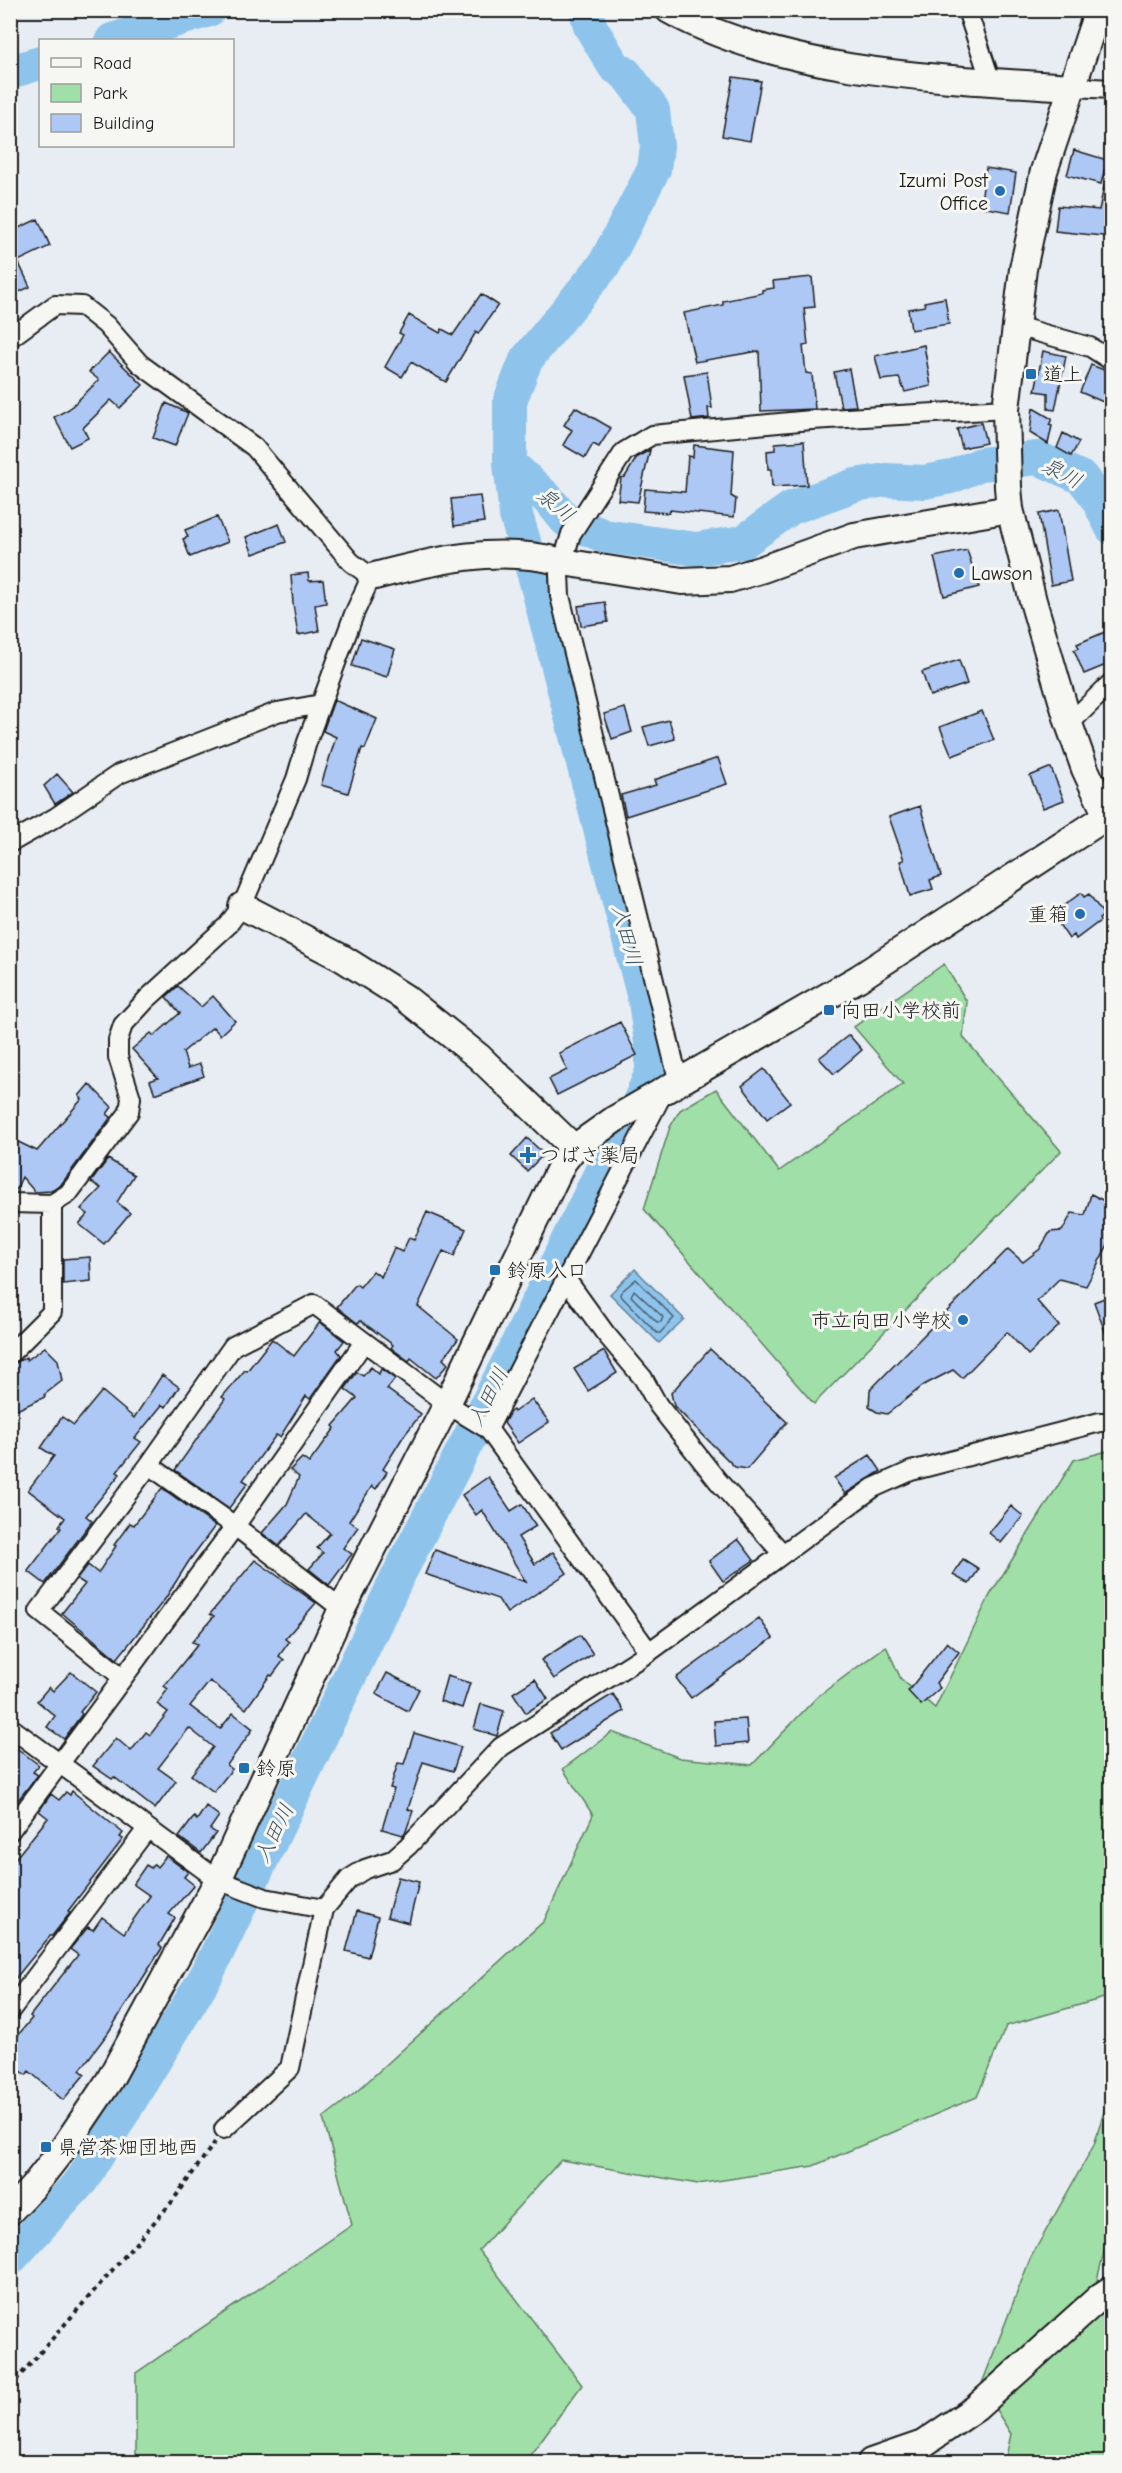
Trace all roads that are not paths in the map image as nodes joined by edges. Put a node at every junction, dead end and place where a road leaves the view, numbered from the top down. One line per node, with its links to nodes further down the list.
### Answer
1 (669, 10): 4 (street)
2 (967, 10): 4 (street)
3 (1098, 10): 5 (street)
4 (991, 82): 5 (street)
5 (1073, 87): 6 (street); 7 (street)
6 (1112, 89)
7 (1017, 326): 9 (street); 10 (street)
8 (10, 338): 13 (street)
9 (1112, 361)
10 (1006, 420): 11 (street); 12 (street)
11 (1009, 498): 12 (street); 16 (street)
12 (553, 560): 13 (street); 20 (street)
13 (371, 577): 15 (street)
14 (1112, 682): 16 (street)
15 (321, 704): 18 (street); 19 (street)
16 (1070, 724): 17 (street)
17 (1109, 819): 20 (street)
18 (10, 843)
19 (242, 906): 21 (street); 23 (street)
20 (672, 1087): 21 (street); 24 (street)
21 (574, 1148): 27 (street)
22 (10, 1203): 23 (street)
23 (52, 1204): 26 (street)
24 (567, 1279): 29 (street); 32 (street)
25 (364, 1342): 27 (street); 30 (street); 31 (street)
26 (10, 1354)
27 (455, 1409): 29 (street); 33 (street)
28 (1112, 1422): 32 (street)
29 (485, 1427): 34 (street)
30 (149, 1465): 31 (street); 35 (street)
31 (235, 1526): 33 (street); 35 (street)
32 (782, 1553): 34 (street)
33 (342, 1609): 40 (street)
34 (649, 1652): 41 (street)
35 (122, 1677): 37 (street)
36 (10, 1727): 37 (street)
37 (62, 1764): 38 (street); 39 (street)
38 (147, 1829): 40 (street); 42 (street)
39 (10, 1831)
40 (228, 1885): 41 (street); 44 (street)
41 (324, 1909): 43 (street)
42 (10, 2011)
43 (224, 2129)
44 (10, 2211)
45 (1112, 2289): 46 (street)
46 (871, 2463)

